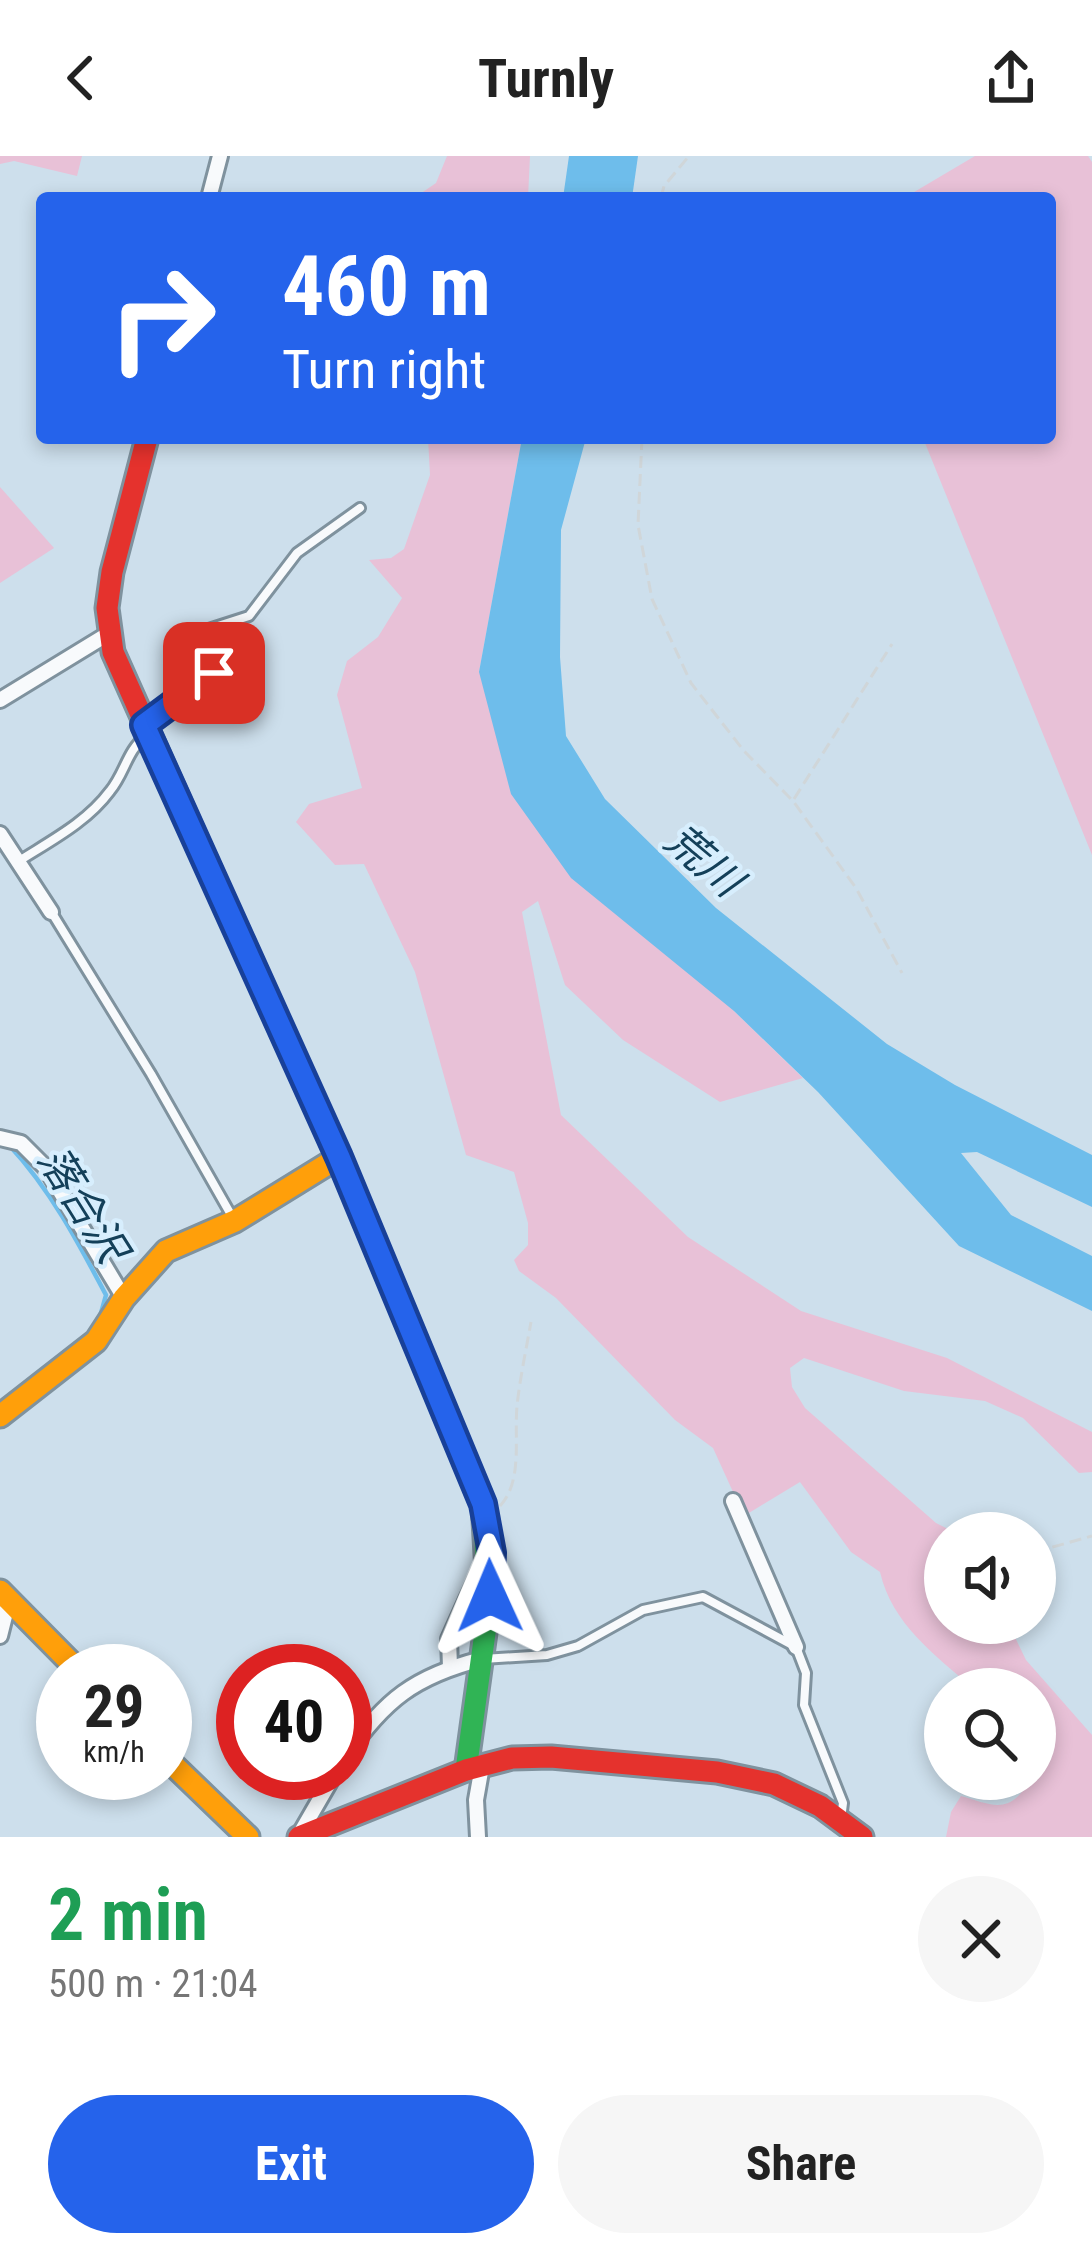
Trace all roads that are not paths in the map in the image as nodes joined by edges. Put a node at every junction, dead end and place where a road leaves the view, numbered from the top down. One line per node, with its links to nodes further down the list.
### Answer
1 (220, 156): 2 (street)
2 (211, 192)
3 (145, 444): 5 (street)
4 (360, 508): 7 (lane)
5 (108, 634): 8 (street); 9 (street)
6 (214, 673): 7 (lane)
7 (195, 687): 9 (lane)
8 (0, 700)
9 (146, 730): 11 (lane); 14 (street)
10 (0, 834): 11 (street)
11 (18, 861): 12 (street)
12 (51, 912): 15 (lane)
13 (0, 1138): 16 (street)
14 (339, 1157): 15 (street); 19 (street)
15 (235, 1221): 16 (street)
16 (124, 1298): 17 (street)
17 (0, 1416)
18 (734, 1501): 23 (street)
19 (491, 1548): 24 (street); 25 (street)
20 (4, 1596): 21 (street); 22 (street)
21 (0, 1636)
22 (52, 1644)
23 (796, 1647): 24 (lane); 30 (lane)
24 (482, 1659): 25 (street); 27 (street)
25 (450, 1667): 26 (street)
26 (372, 1718)
27 (474, 1768): 30 (street); 32 (street); 33 (street)
28 (192, 1783): 31 (street)
29 (319, 1800): 32 (street)
30 (835, 1829): 34 (street)
31 (248, 1837)
32 (298, 1837)
33 (478, 1837)
34 (862, 1837)

